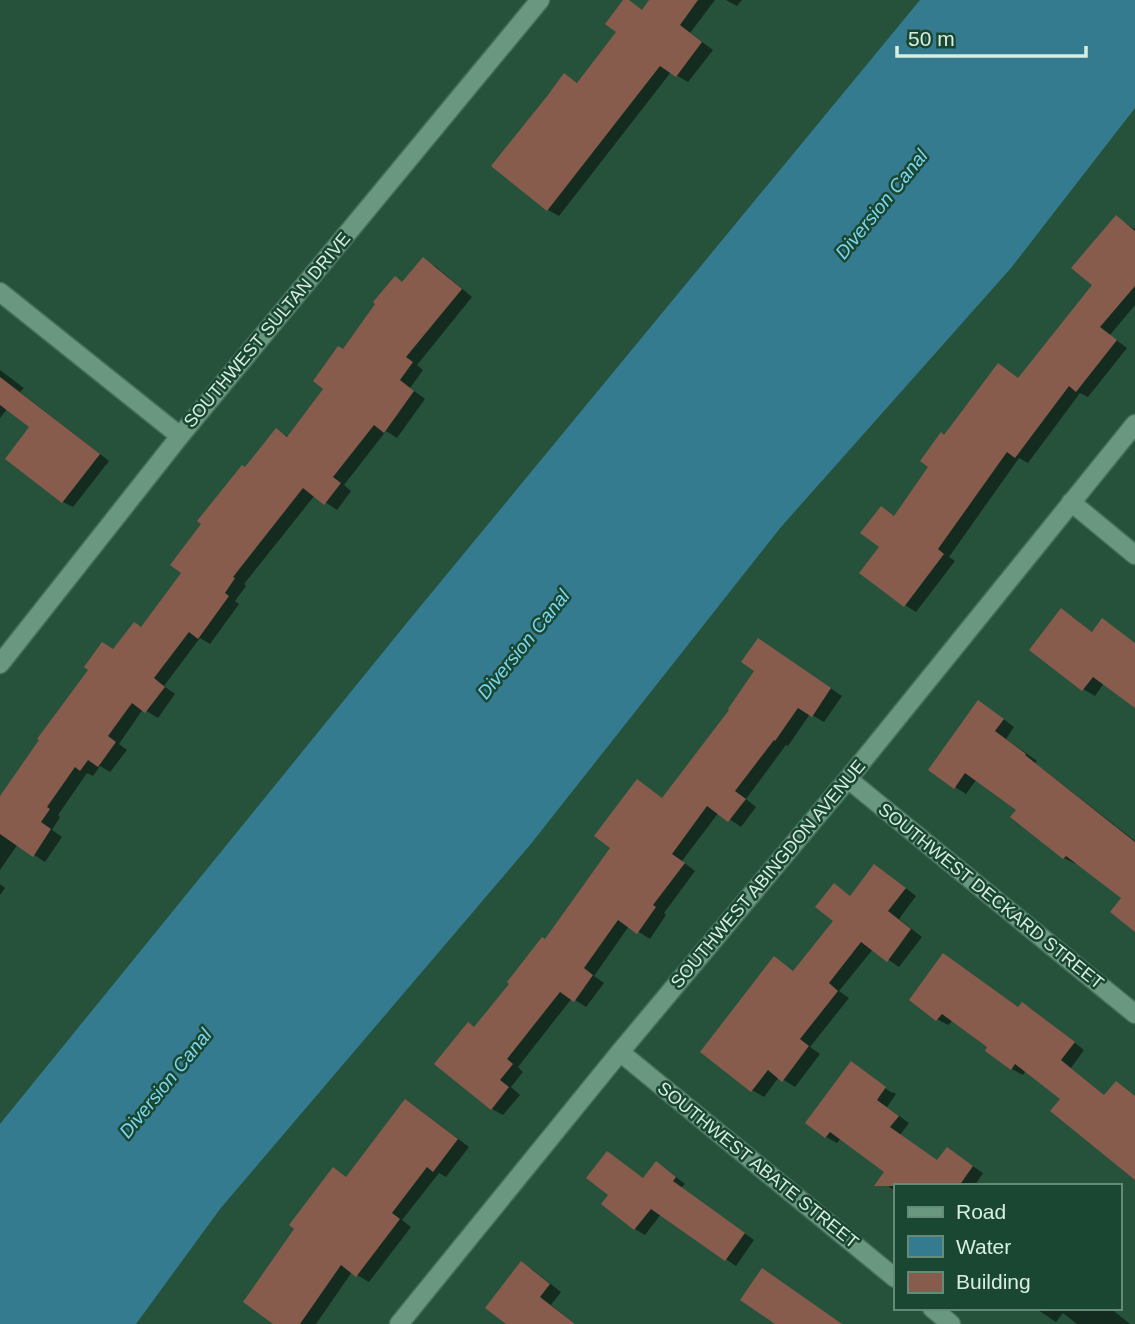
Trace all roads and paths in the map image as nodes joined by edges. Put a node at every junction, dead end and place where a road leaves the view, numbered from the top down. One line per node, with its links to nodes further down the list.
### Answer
1 (534, 2): 4 (street, SOUTHWEST SULTAN DRIVE)
2 (0, 292): 4 (street)
3 (1135, 424): 5 (street, SOUTHWEST ABINGDON AVENUE)
4 (180, 436): 7 (street, SOUTHWEST SULTAN DRIVE)
5 (1071, 502): 6 (street); 8 (street, SOUTHWEST ABINGDON AVENUE)
6 (1135, 555)
7 (0, 664)
8 (848, 779): 9 (street, SOUTHWEST DECKARD STREET); 10 (street, SOUTHWEST ABINGDON AVENUE)
9 (1135, 1014)
10 (620, 1052): 11 (street, SOUTHWEST ABATE STREET); 13 (street, SOUTHWEST ABINGDON AVENUE)
11 (894, 1277)
12 (934, 1310): 14 (street)
13 (399, 1324)
14 (951, 1324)

